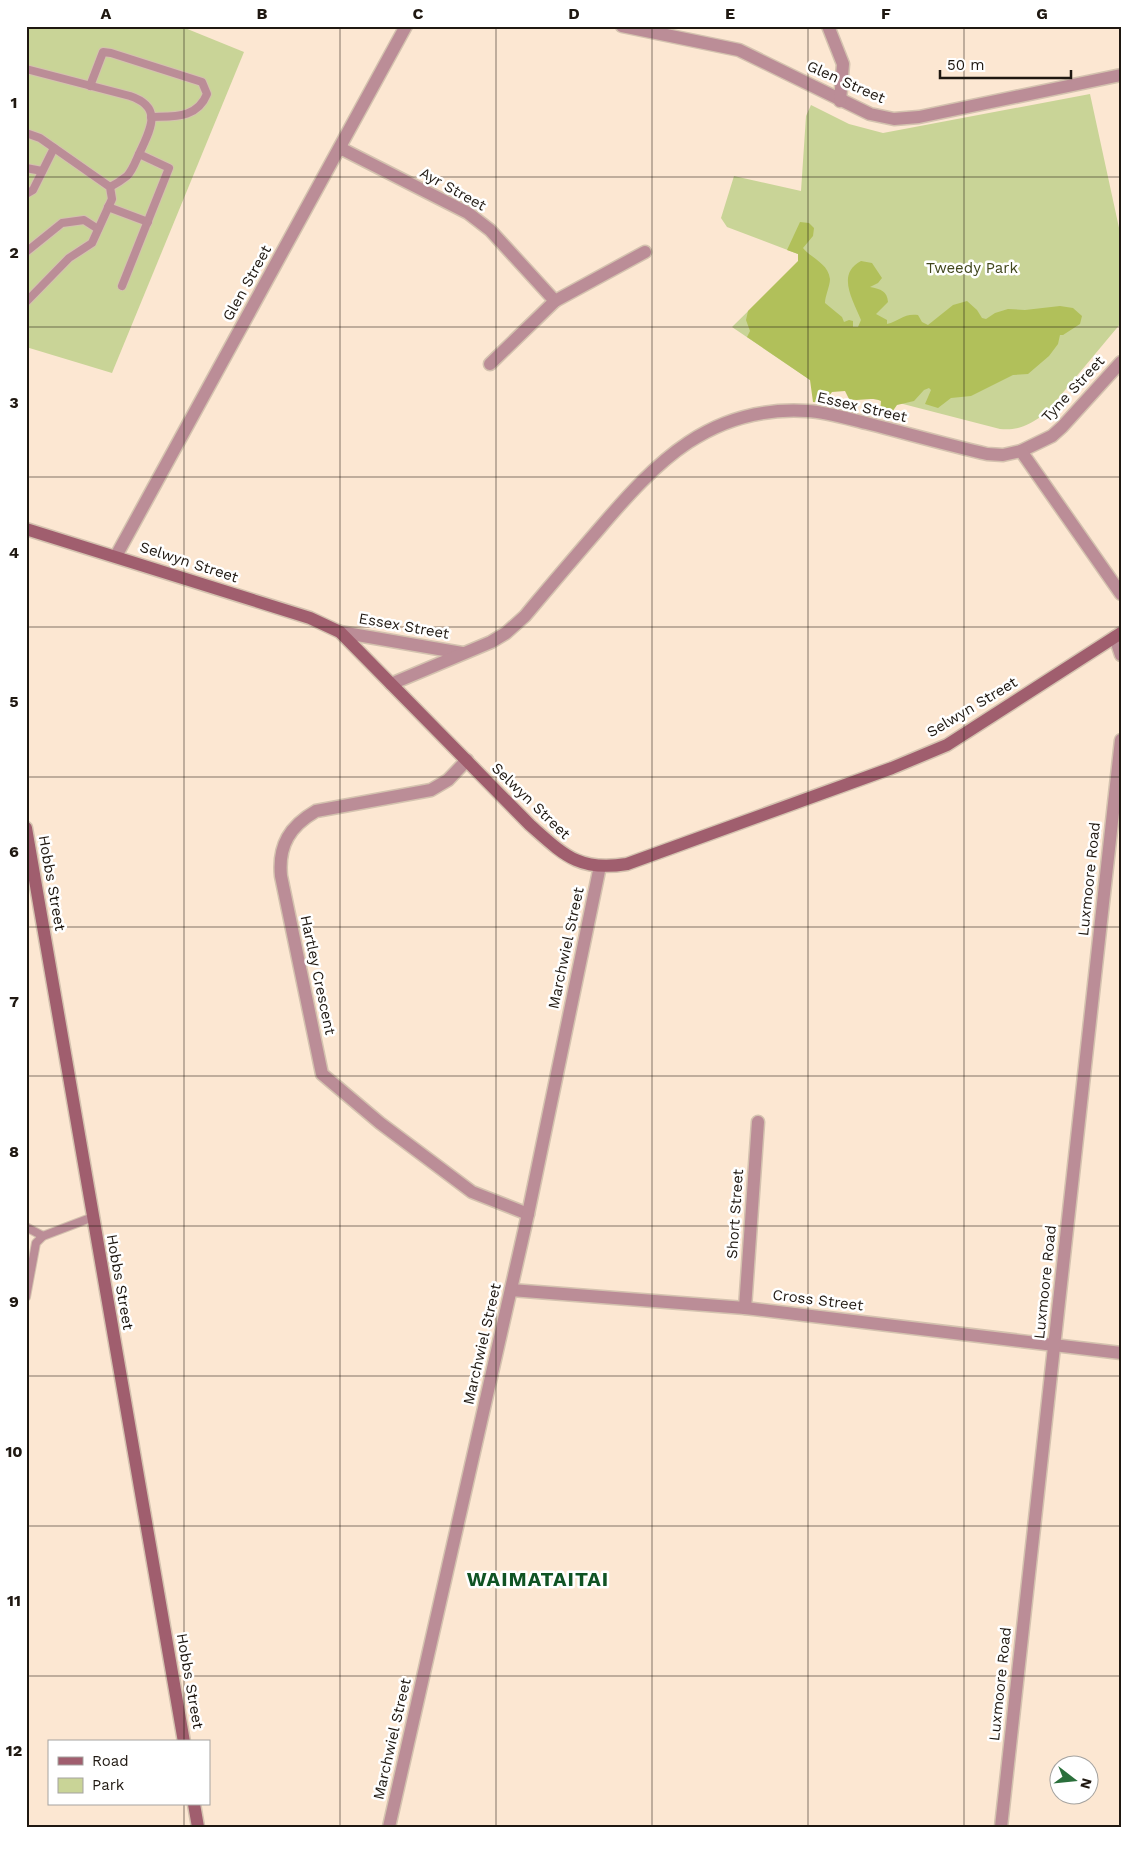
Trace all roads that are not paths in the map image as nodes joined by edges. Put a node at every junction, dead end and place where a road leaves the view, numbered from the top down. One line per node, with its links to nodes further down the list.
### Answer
1 (406, 26): 11 (street, Glen Street)
2 (622, 26): 7 (street, Glen Street)
3 (828, 26): 7 (street)
4 (26, 69): 6 (lane)
5 (1121, 75): 7 (street, Glen Street)
6 (90, 86): 8 (lane); 8 (lane)
7 (840, 100)
8 (151, 118): 12 (lane)
9 (26, 133): 10 (lane)
10 (54, 148): 14 (lane); 15 (lane)
11 (340, 148): 23 (street, Ayr Street); 29 (street, Glen Street)
12 (139, 154): 15 (lane); 18 (lane)
13 (26, 168): 14 (lane)
14 (42, 171): 16 (lane)
15 (110, 187): 17 (lane)
16 (26, 194)
17 (108, 207): 18 (lane); 19 (lane)
18 (148, 222): 22 (lane)
19 (98, 229): 20 (lane); 24 (lane)
20 (26, 252)
21 (644, 252): 23 (street)
22 (122, 286)
23 (555, 301): 26 (street)
24 (26, 302)
25 (1121, 362): 27 (street, Tyne Street)
26 (490, 364)
27 (1021, 451): 30 (street); 33 (street, Essex Street)
28 (26, 529): 29 (street, Selwyn Street)
29 (116, 556): 31 (street, Selwyn Street)
30 (1121, 594)
31 (340, 632): 33 (street, Essex Street); 35 (street, Selwyn Street)
32 (1118, 635): 34 (street); 39 (street, Selwyn Street)
33 (462, 653): 35 (street, Essex Street)
34 (1121, 655)
35 (391, 684): 37 (street, Selwyn Street)
36 (1121, 740): 48 (street, Luxmoore Road)
37 (467, 760): 39 (street, Selwyn Street); 41 (street, Hartley Crescent)
38 (26, 828): 42 (street, Hobbs Street)
39 (600, 866): 41 (street, Marchwiel Street)
40 (758, 1122): 47 (street, Short Street)
41 (528, 1214): 45 (street, Marchwiel Street)
42 (93, 1217): 44 (lane); 50 (street, Hobbs Street)
43 (26, 1227): 44 (lane)
44 (43, 1236): 46 (lane)
45 (511, 1290): 47 (street, Cross Street); 53 (street, Marchwiel Street)
46 (26, 1297)
47 (745, 1308): 48 (street, Cross Street)
48 (1055, 1346): 49 (street, Cross Street); 54 (street, Luxmoore Road)
49 (1121, 1353)
50 (184, 1740)
51 (194, 1806): 52 (street)
52 (198, 1827)
53 (389, 1827)
54 (1001, 1827)

